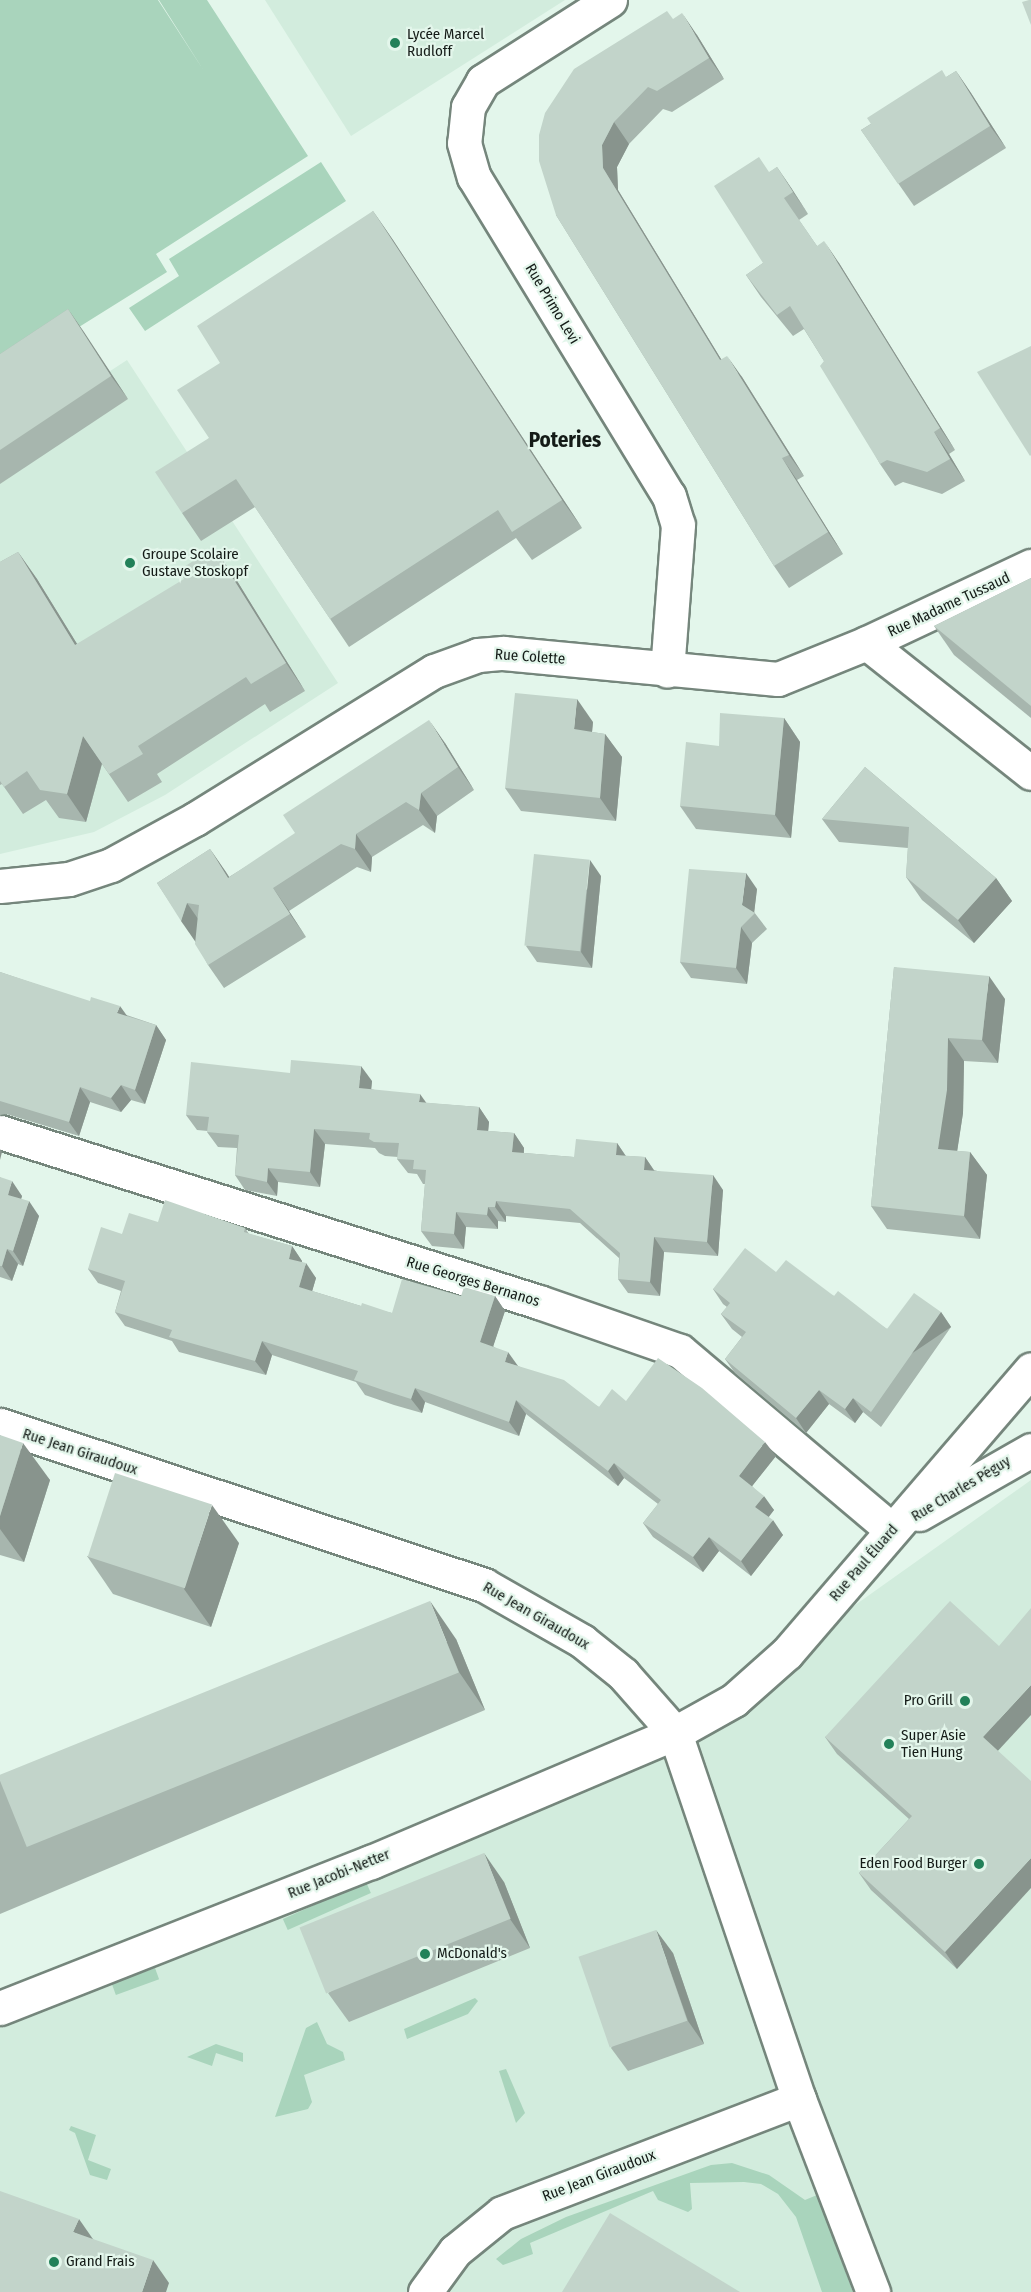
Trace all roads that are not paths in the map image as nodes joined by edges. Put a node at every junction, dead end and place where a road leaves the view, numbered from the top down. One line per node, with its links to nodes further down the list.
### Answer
1 (610, 0): 4 (street, Rue Primo Levi)
2 (1031, 566): 3 (street, Rue Madame Tussaud)
3 (867, 643): 4 (street, Rue Colette); 5 (street)
4 (667, 671): 6 (street, Rue Colette)
5 (1031, 773)
6 (0, 886)
7 (0, 1132): 11 (street, Rue Georges Bernanos)
8 (1031, 1369): 11 (street, Rue Paul Éluard)
9 (0, 1425): 12 (street, Rue Jean Giraudoux)
10 (1031, 1450): 11 (street, Rue Charles Péguy)
11 (892, 1530): 12 (street, Rue Paul Éluard)
12 (675, 1733): 13 (street, Rue Jacobi-Netter); 14 (street, Rue Jean Giraudoux)
13 (0, 2008)
14 (799, 2099): 15 (street, Rue Jean Giraudoux); 16 (street, Rue Jean Giraudoux)
15 (425, 2292)
16 (873, 2292)

